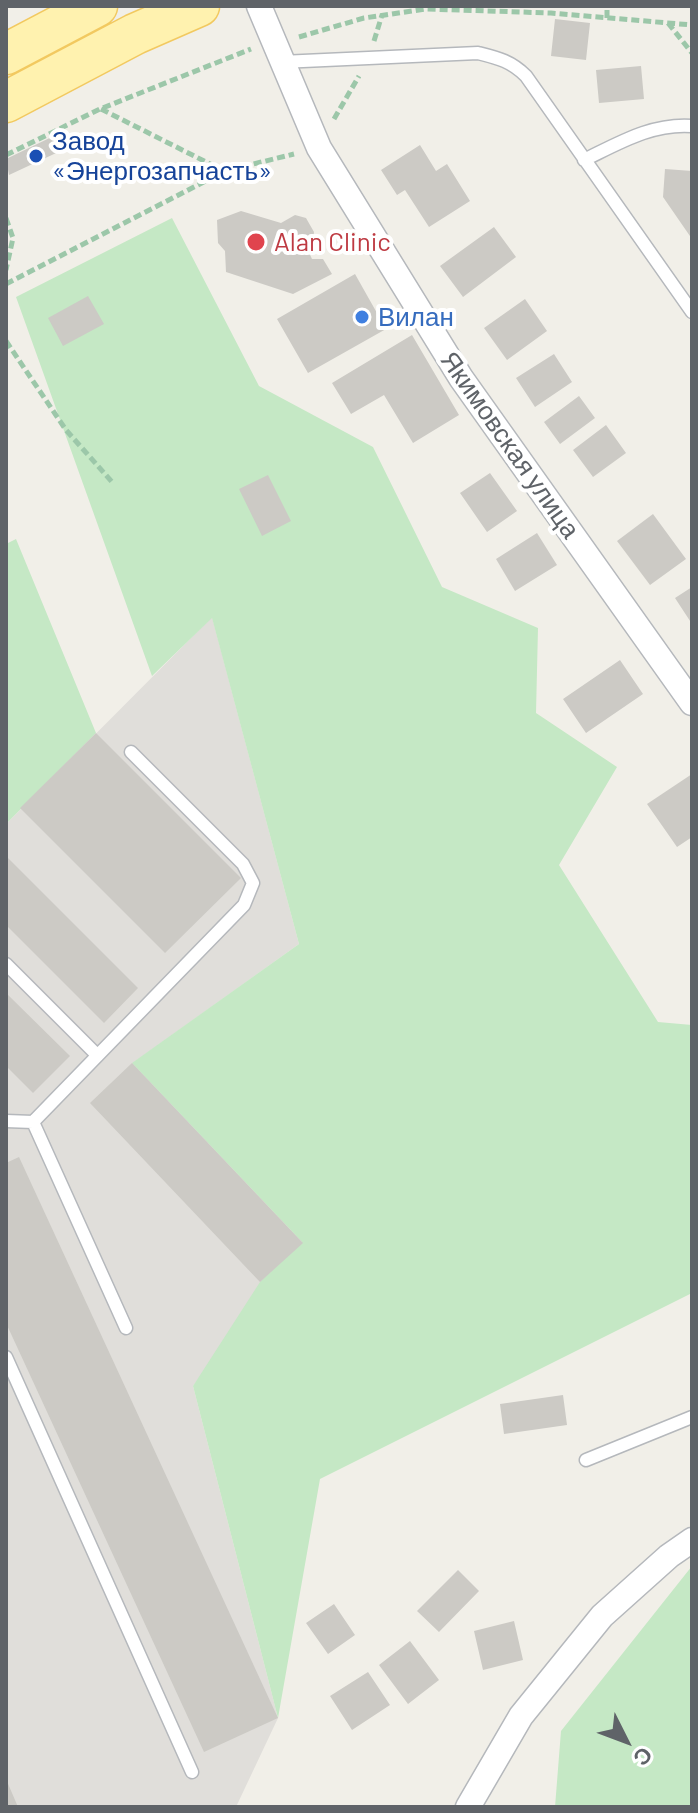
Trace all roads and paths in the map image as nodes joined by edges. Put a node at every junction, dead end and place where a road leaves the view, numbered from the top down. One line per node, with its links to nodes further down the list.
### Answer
1 (97, 6): 13 (main road)
2 (199, 6): 16 (main road)
3 (259, 6): 15 (street, Якимовская улица)
4 (607, 6): 7 (path)
5 (426, 7): 6 (path); 7 (path)
6 (382, 15): 10 (path); 14 (path)
7 (607, 18): 8 (path)
8 (668, 23): 9 (path); 12 (path)
9 (692, 25)
10 (294, 38)
11 (254, 48): 17 (path)
12 (692, 53)
13 (6, 54)
14 (368, 59): 15 (lane); 19 (path); 21 (lane)
15 (281, 62): 19 (street, Якимовская улица)
16 (6, 102)
17 (100, 109): 20 (path); 22 (path)
18 (692, 126): 21 (lane)
19 (319, 148): 22 (path); 29 (street, Якимовская улица)
20 (6, 155)
21 (584, 160): 26 (lane)
22 (225, 171): 25 (path)
23 (6, 218): 24 (path)
24 (6, 270)
25 (6, 284)
26 (692, 312)
27 (6, 341): 28 (path)
28 (112, 482)
29 (692, 703)
30 (131, 752): 32 (lane)
31 (6, 964): 32 (lane)
32 (97, 1055): 34 (lane)
33 (6, 1121): 34 (lane)
34 (33, 1122): 35 (lane)
35 (126, 1328)
36 (6, 1357): 40 (lane)
37 (692, 1417): 38 (lane)
38 (586, 1460)
39 (692, 1540): 41 (street)
40 (192, 1772)
41 (468, 1807)

